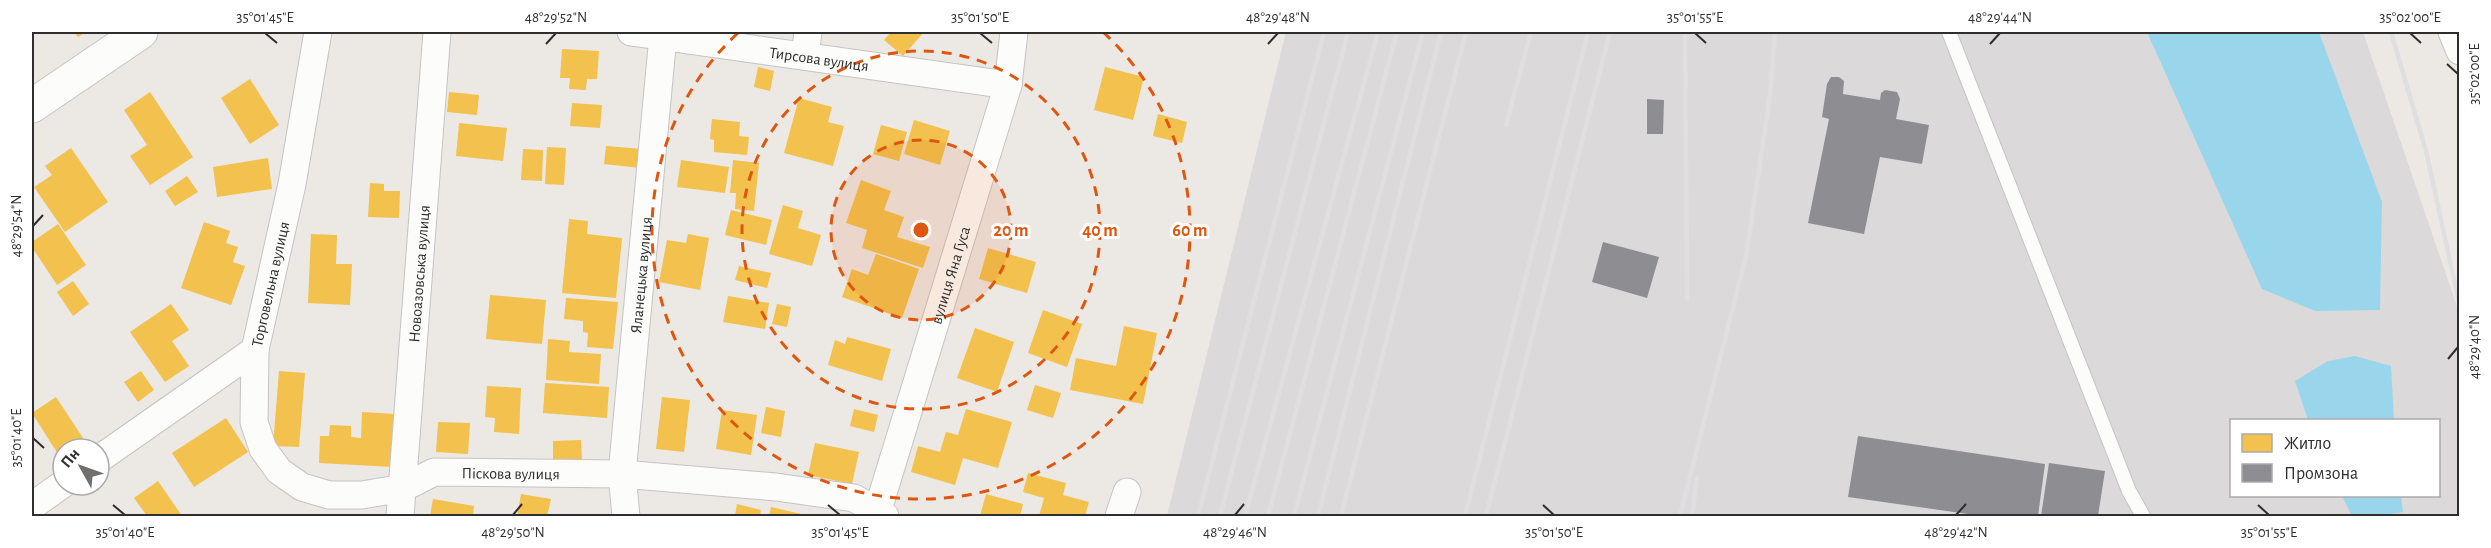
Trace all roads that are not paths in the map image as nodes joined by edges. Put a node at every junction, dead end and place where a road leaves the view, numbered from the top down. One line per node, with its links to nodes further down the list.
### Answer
1 (141, 32): 12 (street)
2 (318, 32): 13 (street, Торговельна вулиця)
3 (437, 32): 16 (street, Новоазовська вулиця)
4 (631, 32): 8 (street, Тирсова вулиця)
5 (1014, 32): 11 (street, вулиця Яна Гуса)
6 (1949, 32): 22 (lane)
7 (2452, 32): 10 (street)
8 (663, 36): 9 (street, Тирсова вулиця); 15 (street, Яланецька вулиця)
9 (806, 44): 11 (street, Тирсова вулиця)
10 (2460, 51)
11 (1008, 85): 19 (street, вулиця Яна Гуса)
12 (32, 106)
13 (255, 350): 14 (street, Торговельна вулиця); 16 (street, Піскова вулиця)
14 (111, 451)
15 (622, 474): 16 (street, Піскова вулиця); 19 (street, Піскова вулиця); 21 (street, Яланецька вулиця)
16 (403, 488): 20 (street, Новоазовська вулиця)
17 (51, 493): 18 (street)
18 (32, 506)
19 (879, 515)
20 (400, 516)
21 (626, 516)
22 (2143, 516)

